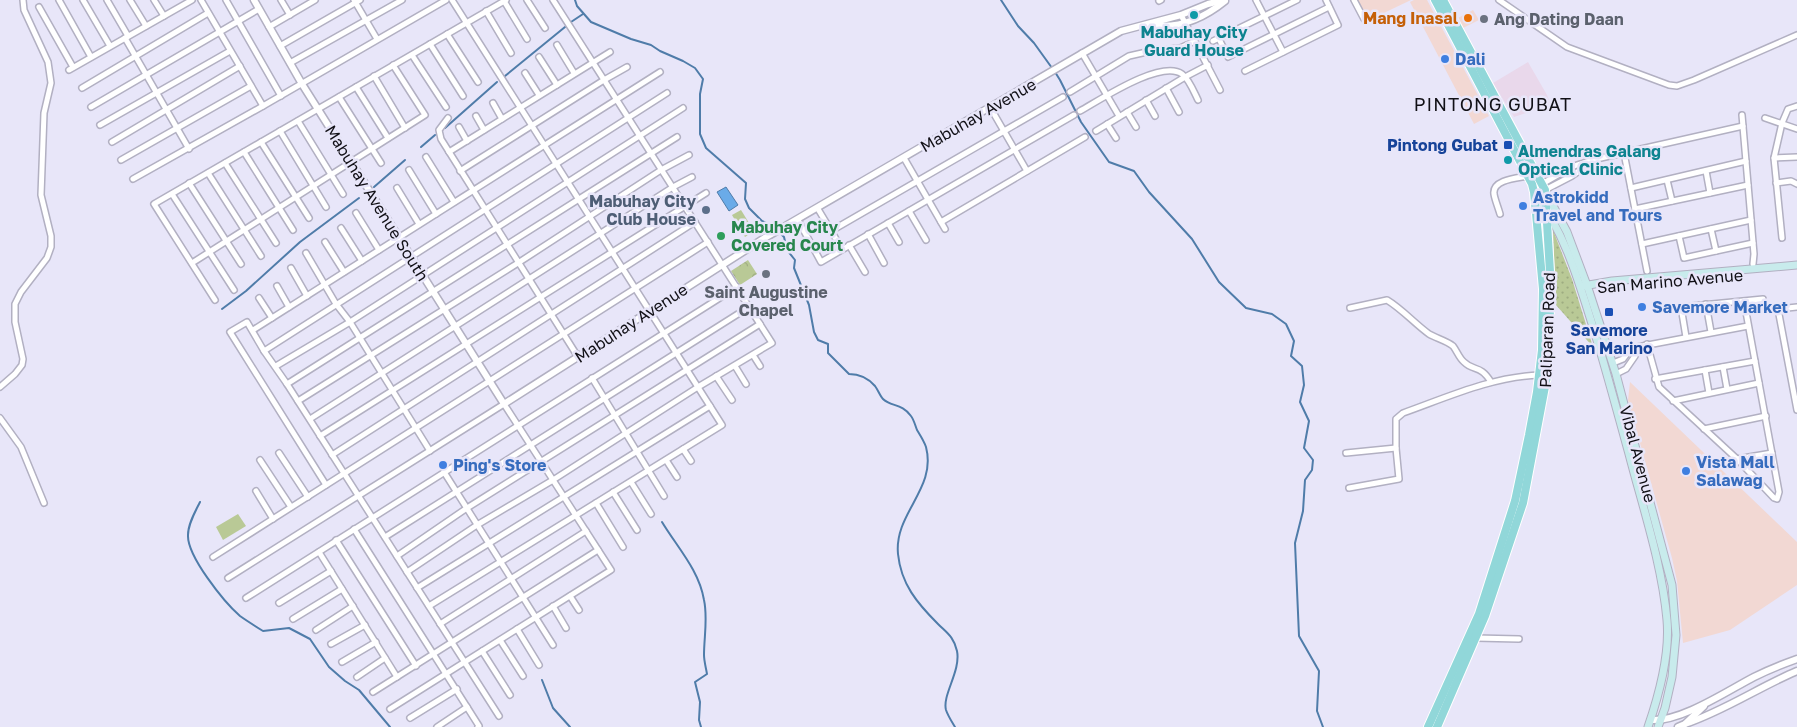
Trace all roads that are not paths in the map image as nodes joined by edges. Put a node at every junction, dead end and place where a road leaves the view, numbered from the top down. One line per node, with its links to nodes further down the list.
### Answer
1 (23, 0): 332 (street)
2 (59, 0): 67 (street)
3 (84, 0): 59 (street)
4 (107, 0): 53 (street)
5 (130, 0): 46 (street)
6 (154, 0): 38 (street)
7 (178, 0): 30 (street)
8 (192, 0): 30 (street)
9 (201, 0): 35 (street)
10 (226, 0): 42 (street)
11 (254, 0): 33 (street, Mabuhay Avenue South)
12 (281, 0): 36 (street)
13 (315, 0): 29 (street)
14 (402, 0): 40 (street)
15 (446, 0): 55 (street)
16 (452, 0): 43 (street)
17 (505, 0): 34 (street); 54 (street)
18 (527, 0): 48 (street)
19 (553, 0): 70 (street)
20 (1224, 0): 37 (street, Mabuhay Avenue); 44 (street, Mabuhay Avenue)
21 (1256, 0): 39 (street)
22 (1297, 0): 39 (street)
23 (1326, 0): 31 (street)
24 (1354, 0): 41 (street)
25 (1435, 0): 177 (main road, Paliparan Road)
26 (1443, 0): 189 (main road, Paliparan Road)
27 (1499, 0): 52 (street)
28 (356, 1): 40 (street); 60 (street)
29 (307, 2): 36 (street)
30 (182, 6): 38 (street)
31 (1329, 7): 51 (street); 63 (street)
32 (39, 8): 67 (street)
33 (259, 10): 42 (street); 47 (street, Mabuhay Avenue South)
34 (486, 11): 43 (street); 64 (street)
35 (208, 13): 49 (street); 68 (street)
36 (290, 15): 47 (street)
37 (1181, 15): 44 (street); 45 (street, Mabuhay Avenue)
38 (164, 16): 46 (street)
39 (1264, 16): 51 (street); 51 (street)
40 (366, 20): 55 (street); 71 (street)
41 (1364, 20)
42 (239, 21): 49 (street); 97 (street)
43 (466, 23): 50 (street); 109 (street)
44 (1185, 23): 45 (street, Mabuhay Avenue); 56 (street)
45 (1146, 24): 65 (street, Mabuhay Avenue)
46 (146, 26): 53 (street)
47 (269, 27): 60 (street, Mabuhay Avenue South)
48 (545, 28)
49 (220, 32): 61 (street); 80 (street)
50 (447, 34): 57 (street); 85 (street)
51 (1274, 34): 63 (street)
52 (1797, 35)
53 (126, 37): 59 (street); 68 (street)
54 (527, 38)
55 (377, 39): 86 (street)
56 (1195, 40): 73 (street); 82 (street)
57 (430, 44): 66 (street); 98 (street)
58 (557, 45): 79 (street)
59 (110, 46): 67 (street)
60 (280, 46): 71 (street, Mabuhay Avenue South)
61 (230, 51): 74 (street); 94 (street)
62 (610, 52): 70 (street)
63 (1283, 52): 76 (street)
64 (511, 53)
65 (1082, 53): 82 (street); 110 (street, Mabuhay Avenue)
66 (412, 54): 72 (street); 111 (street)
67 (91, 57)
68 (136, 57): 80 (street); 90 (street)
69 (539, 57): 87 (street)
70 (592, 62): 79 (street); 84 (street)
71 (290, 63): 86 (street, Mabuhay Avenue South)
72 (394, 65): 81 (street); 133 (street)
73 (1208, 65): 83 (street); 92 (street)
74 (240, 66): 88 (street); 114 (street)
75 (627, 67): 84 (street)
76 (1245, 71)
77 (660, 72): 102 (street)
78 (525, 73): 96 (street)
79 (574, 73): 87 (street)
80 (146, 75): 94 (street); 108 (street)
81 (374, 76): 89 (street); 133 (street)
82 (1096, 76): 93 (street); 99 (street)
83 (1185, 77): 91 (street); 99 (street); 104 (street)
84 (604, 80): 102 (street); 131 (street)
85 (478, 82)
86 (302, 84): 97 (street); 113 (street, Mabuhay Avenue South)
87 (557, 84): 96 (street)
88 (251, 86): 106 (street); 136 (street)
89 (356, 87): 100 (street); 145 (street)
90 (82, 88)
91 (1166, 88): 103 (street); 117 (street)
92 (1220, 90)
93 (1070, 92)
94 (156, 93): 114 (street); 130 (street)
95 (667, 94): 124 (street)
96 (540, 95): 109 (street)
97 (282, 96): 106 (street)
98 (463, 96)
99 (1107, 96): 115 (street); 121 (street)
100 (339, 97): 113 (street); 152 (street)
101 (1063, 97): 139 (street)
102 (616, 98): 124 (street); 150 (street)
103 (1146, 100): 116 (street); 122 (street)
104 (1198, 100)
105 (493, 103): 126 (street)
106 (263, 106): 151 (street)
107 (1797, 106): 129 (street)
108 (91, 107)
109 (521, 107): 126 (street); 131 (street)
110 (990, 107): 139 (street); 161 (street, Mabuhay Avenue)
111 (446, 108)
112 (683, 108): 142 (street)
113 (318, 109): 127 (street); 165 (street, Mabuhay Avenue South)
114 (167, 111): 136 (street); 148 (street)
115 (1080, 111)
116 (1127, 112): 121 (street); 135 (street)
117 (1179, 112)
118 (1074, 115): 153 (street)
119 (1742, 115): 132 (street)
120 (476, 116): 138 (street)
121 (1119, 116): 128 (street)
122 (1155, 116)
123 (448, 118): 155 (street)
124 (628, 118): 142 (street); 169 (street)
125 (1765, 118): 129 (street)
126 (502, 119): 138 (street)
127 (298, 121): 140 (street); 176 (street)
128 (1107, 124): 141 (street); 146 (street)
129 (1782, 124): 137 (street); 162 (street)
130 (100, 125)
131 (532, 125): 150 (street); 172 (street)
132 (1743, 126): 157 (street); 166 (street)
133 (405, 128): 145 (street)
134 (459, 128): 147 (street)
135 (1136, 128)
136 (177, 129): 151 (street); 163 (street)
137 (1797, 129)
138 (484, 130): 147 (street)
139 (1003, 130): 153 (street); 180 (street)
140 (280, 131): 149 (street); 187 (street)
141 (1096, 131)
142 (640, 136): 156 (street); 182 (street)
143 (677, 137): 156 (street)
144 (1085, 137): 173 (street)
145 (388, 138): 152 (street)
146 (1116, 138)
147 (467, 141): 155 (street)
148 (112, 142)
149 (261, 142): 154 (street); 198 (street)
150 (545, 144): 169 (street); 192 (street)
151 (188, 148): 179 (street)
152 (371, 149): 165 (street); 168 (street)
153 (1014, 150): 173 (street); 200 (street)
154 (244, 152): 167 (street); 205 (street)
155 (449, 152): 172 (street)
156 (650, 152): 171 (street); 199 (street)
157 (1624, 153): 164 (street); 191 (street)
158 (689, 154): 171 (street)
159 (426, 157): 202 (street)
160 (1797, 157): 162 (street)
161 (904, 158): 180 (street); 208 (street, Mabuhay Avenue)
162 (1774, 158): 184 (street)
163 (122, 160)
164 (1592, 160): 189 (street); 189 (street)
165 (351, 162): 176 (street); 233 (street, Mabuhay Avenue South)
166 (1746, 162): 174 (street); 186 (street)
167 (225, 163): 175 (street); 216 (street)
168 (381, 163)
169 (557, 164): 182 (street); 207 (street)
170 (409, 170): 212 (street)
171 (661, 170): 188 (street); 214 (street)
172 (460, 171): 192 (street)
173 (1027, 171): 221 (street)
174 (1706, 171): 181 (street); 195 (street)
175 (208, 173): 183 (street); 226 (street)
176 (332, 175): 187 (street); 197 (street)
177 (1528, 176): 193 (main road, Paliparan Road); 213 (street)
178 (692, 177): 188 (street)
179 (133, 179)
180 (917, 180): 200 (street); 229 (street)
181 (1667, 180): 191 (street); 201 (street)
182 (568, 182): 199 (street); 224 (street)
183 (189, 183): 196 (street); 236 (street)
184 (1776, 184): 185 (street); 234 (street)
185 (1797, 184)
186 (1748, 185): 195 (street); 218 (street)
187 (313, 187): 198 (street); 203 (street)
188 (673, 187): 204 (street); 230 (street)
189 (1543, 187): 193 (street); 206 (main road, Paliparan Road); 271 (main road, Vibal Avenue)
190 (397, 188): 222 (street)
191 (1631, 188): 209 (street)
192 (472, 190): 202 (street); 207 (street)
193 (1534, 192): 206 (main road, Vibal Avenue); 323 (main road, Paliparan Road)
194 (706, 193): 204 (street)
195 (1710, 193): 201 (street)
196 (172, 194): 249 (street); 255 (street)
197 (343, 194)
198 (296, 197): 205 (street); 215 (street)
199 (579, 198): 214 (street); 242 (street)
200 (928, 200): 210 (street); 221 (street)
201 (1672, 201): 209 (street)
202 (454, 202): 212 (street)
203 (326, 207)
204 (685, 207): 219 (street); 247 (street)
205 (280, 208): 216 (street); 227 (street)
206 (1546, 208): 271 (main road, Vibal Avenue); 425 (main road, Paliparan Road)
207 (484, 209): 224 (street); 252 (street)
208 (818, 209): 217 (street, Mabuhay Avenue); 229 (street)
209 (1635, 209): 243 (street)
210 (909, 211): 220 (street); 235 (street)
211 (356, 213): 246 (street)
212 (436, 214): 222 (street)
213 (1500, 214)
214 (589, 215): 230 (street); 254 (street)
215 (309, 218)
216 (261, 219): 226 (street); 240 (street)
217 (798, 220): 245 (street); 259 (street, Mabuhay Avenue)
218 (1751, 220): 225 (street); 241 (street)
219 (695, 222): 238 (street); 262 (street)
220 (888, 222): 231 (street); 239 (street)
221 (941, 222): 228 (street)
222 (419, 224): 233 (street)
223 (342, 228): 253 (street)
224 (496, 228): 242 (street); 267 (street)
225 (1711, 229): 232 (street); 248 (street)
226 (244, 230): 236 (street); 251 (street)
227 (293, 230)
228 (945, 230)
229 (831, 231): 245 (street)
230 (601, 234): 247 (street); 268 (street)
231 (868, 234): 244 (street); 256 (street)
232 (1679, 236): 243 (street); 248 (street)
233 (399, 237): 246 (street); 252 (street, Mabuhay Avenue South)
234 (1782, 238)
235 (926, 240)
236 (226, 241): 249 (street); 257 (street)
237 (325, 242): 265 (street)
238 (708, 242): 259 (street); 273 (street)
239 (899, 242)
240 (276, 243)
241 (1753, 243): 248 (street); 258 (street)
242 (507, 244): 254 (street); 275 (street)
243 (1642, 244): 264 (street)
244 (849, 245): 245 (street); 266 (street)
245 (842, 249)
246 (379, 250): 253 (street)
247 (612, 251): 262 (street); 277 (street)
248 (1716, 251)
249 (209, 252): 255 (street); 274 (street)
250 (306, 253): 269 (street)
251 (261, 256)
252 (412, 258): 267 (street, Mabuhay Avenue South); 282 (street)
253 (362, 261): 265 (street)
254 (518, 262): 268 (street); 289 (street)
255 (192, 263): 280 (street)
256 (884, 263)
257 (240, 264)
258 (1753, 264)
259 (722, 265): 272 (street); 291 (street, Mabuhay Avenue)
260 (1797, 265): 271 (main road, San Marino Avenue)
261 (291, 268): 276 (street)
262 (623, 269): 273 (street); 292 (street)
263 (1797, 270): 271 (main road, San Marino Avenue)
264 (1647, 271)
265 (344, 272): 269 (street)
266 (865, 272)
267 (423, 275): 275 (street, Mabuhay Avenue South); 294 (street)
268 (529, 280): 277 (street); 297 (street)
269 (326, 284): 276 (street); 282 (street)
270 (277, 286): 284 (street)
271 (1585, 286): 311 (main road, Vibal Avenue); 312 (main road, Vibal Avenue)
272 (737, 287): 285 (street); 300 (street)
273 (636, 289): 291 (street); 301 (street)
274 (234, 290)
275 (433, 291): 289 (street, Mabuhay Avenue South); 303 (street)
276 (307, 296): 284 (street)
277 (540, 297): 292 (street); 304 (street)
278 (259, 298): 293 (street)
279 (1763, 299): 281 (street)
280 (215, 300)
281 (1744, 301): 283 (street); 296 (street)
282 (336, 304): 294 (street); 306 (street)
283 (1706, 304): 286 (street); 299 (street)
284 (289, 307): 293 (street)
285 (749, 307): 295 (street); 307 (street)
286 (1681, 307): 290 (street); 302 (street)
287 (1797, 307): 344 (street)
288 (1350, 308): 328 (street)
289 (444, 309): 297 (street, Mabuhay Avenue South); 309 (street)
290 (1662, 309)
291 (650, 312): 300 (street); 310 (street, Mabuhay Avenue)
292 (551, 315): 301 (street); 314 (street)
293 (272, 318): 298 (street)
294 (350, 322): 303 (street); 315 (street)
295 (760, 324): 308 (street); 319 (street)
296 (1748, 326): 299 (street); 313 (street)
297 (456, 327): 304 (street, Mabuhay Avenue South); 321 (street)
298 (253, 330): 306 (street); 374 (street)
299 (1711, 332): 302 (street)
300 (664, 333): 307 (street); 325 (street)
301 (564, 334): 310 (street); 327 (street)
302 (1686, 337): 305 (street)
303 (359, 338): 309 (street); 330 (street)
304 (466, 344): 314 (street, Mabuhay Avenue South); 335 (street)
305 (1647, 344): 312 (street); 322 (street); 326 (street)
306 (264, 351): 315 (street)
307 (676, 353): 319 (street); 337 (street)
308 (753, 354): 316 (street); 317 (street)
309 (370, 356): 321 (street); 339 (street)
310 (578, 358): 341 (street, Mabuhay Avenue)
311 (1603, 360): 312 (main road); 453 (main road, Vibal Avenue)
312 (1612, 360): 322 (main road, Vibal Avenue)
313 (1755, 361): 318 (street); 329 (street)
314 (478, 362): 327 (street, Mabuhay Avenue South); 343 (street)
315 (276, 366): 330 (street)
316 (734, 366): 324 (street); 331 (street)
317 (760, 366)
318 (1723, 367): 320 (street); 334 (street)
319 (687, 370): 333 (street); 345 (street)
320 (1705, 370): 326 (street); 336 (street)
321 (382, 374): 335 (street); 348 (street)
322 (1616, 374): 454 (main road, Vibal Avenue)
323 (1539, 375): 328 (street); 458 (main road, Paliparan Road)
324 (716, 376): 333 (street); 338 (street)
325 (592, 378): 337 (street); 349 (street)
326 (1655, 379): 340 (street)
327 (490, 382): 341 (street, Mabuhay Avenue South); 350 (street)
328 (1491, 382): 355 (street)
329 (1759, 383): 334 (street); 346 (street)
330 (287, 384): 339 (street)
331 (746, 384)
332 (0, 387)
333 (698, 387): 342 (street); 352 (street)
334 (1727, 389): 336 (street)
335 (393, 391): 343 (street); 353 (street)
336 (1709, 393): 340 (street)
337 (604, 398): 345 (street); 354 (street)
338 (732, 400)
339 (298, 401): 348 (street)
340 (1673, 401): 351 (street)
341 (504, 404): 349 (street); 357 (street, Mabuhay Avenue)
342 (710, 406): 356 (street); 358 (street)
343 (404, 409): 350 (street); 362 (street)
344 (1797, 410)
345 (615, 415): 352 (street); 367 (street)
346 (1766, 416): 351 (street); 359 (street)
347 (0, 418): 383 (street)
348 (310, 419): 353 (street)
349 (518, 426): 354 (street); 369 (street)
350 (416, 428): 357 (street); 370 (street)
351 (1704, 430): 363 (street)
352 (626, 433): 358 (street); 372 (street)
353 (320, 436): 362 (street)
354 (530, 445): 367 (street); 377 (street)
355 (1396, 448): 361 (street); 375 (street)
356 (684, 449): 365 (street); 366 (street)
357 (430, 451): 379 (street, Mabuhay Avenue)
358 (638, 452): 368 (street); 380 (street)
359 (1772, 452): 363 (street); 363 (street)
360 (280, 453): 382 (street)
361 (1346, 453)
362 (332, 455): 370 (street)
363 (1737, 459)
364 (260, 460): 385 (street)
365 (666, 460): 368 (street); 371 (street)
366 (691, 461)
367 (541, 462): 372 (street); 386 (street)
368 (648, 471): 373 (street); 381 (street)
369 (444, 472): 377 (street); 389 (street)
370 (344, 474): 374 (street); 379 (street)
371 (677, 477)
372 (553, 480): 380 (street); 391 (street)
373 (630, 482): 378 (street); 387 (street)
374 (326, 485): 382 (street)
375 (1349, 488)
376 (256, 491): 390 (street)
377 (456, 491): 386 (street); 395 (street)
378 (613, 492): 384 (street); 393 (street)
379 (358, 496): 389 (street); 406 (street, Mabuhay Avenue)
380 (564, 496): 388 (street); 397 (street)
381 (664, 496)
382 (308, 497): 385 (street)
383 (44, 503)
384 (596, 503): 388 (street); 398 (street)
385 (291, 507): 390 (street)
386 (467, 508): 391 (street); 401 (street)
387 (651, 514)
388 (576, 516): 394 (street); 403 (street)
389 (372, 518): 392 (street); 395 (street)
390 (273, 519): 402 (street)
391 (477, 526): 397 (street); 405 (street)
392 (354, 529): 396 (street); 433 (street)
393 (637, 530)
394 (586, 531): 399 (street); 407 (street)
395 (385, 537): 401 (street)
396 (336, 540): 400 (street); 439 (street)
397 (489, 543): 403 (street); 408 (street)
398 (623, 546)
399 (598, 550): 410 (street); 411 (street)
400 (319, 552): 404 (street); 412 (street)
401 (397, 556): 405 (street)
402 (213, 557)
403 (500, 562): 407 (street); 415 (street)
404 (331, 571): 409 (street); 413 (street)
405 (407, 572): 408 (street)
406 (228, 578)
407 (511, 579): 411 (street); 421 (street)
408 (417, 588): 415 (street)
409 (342, 589): 414 (street); 419 (street)
410 (570, 596): 416 (street); 417 (street)
411 (523, 597): 418 (street); 429 (street)
412 (246, 598)
413 (279, 603)
414 (353, 606): 420 (street); 424 (street)
415 (429, 606): 421 (street)
416 (553, 606): 418 (street); 422 (street)
417 (579, 610)
418 (535, 617): 423 (street); 431 (street)
419 (293, 619)
420 (365, 624): 428 (street); 430 (street)
421 (440, 624): 429 (street)
422 (566, 628)
423 (517, 629): 426 (street); 438 (street)
424 (316, 630)
425 (1476, 638): 427 (street); 459 (main road, Paliparan Road)
426 (500, 640): 432 (street); 442 (street)
427 (1519, 640)
428 (376, 642): 434 (street); 436 (street)
429 (451, 642): 433 (street); 437 (street)
430 (331, 644)
431 (553, 645)
432 (482, 651): 437 (street); 447 (street)
433 (434, 654): 439 (street); 441 (street)
434 (385, 658): 443 (street); 444 (street)
435 (1797, 658): 448 (street)
436 (342, 662)
437 (464, 662): 441 (street); 451 (street)
438 (539, 665)
439 (416, 666): 444 (street)
440 (1797, 671): 455 (street)
441 (446, 673): 445 (street); 450 (street)
442 (523, 676)
443 (357, 677)
444 (397, 677): 446 (street)
445 (457, 689): 449 (street); 452 (street)
446 (373, 692)
447 (510, 694)
448 (1706, 703): 454 (street); 455 (street)
449 (468, 708): 456 (street); 457 (street)
450 (390, 709)
451 (499, 716)
452 (410, 718)
453 (1650, 723): 454 (street)
454 (1659, 724)
455 (1685, 724): 460 (street)
456 (438, 727)
457 (478, 727)
458 (1428, 727)
459 (1437, 727)
460 (1678, 727)

